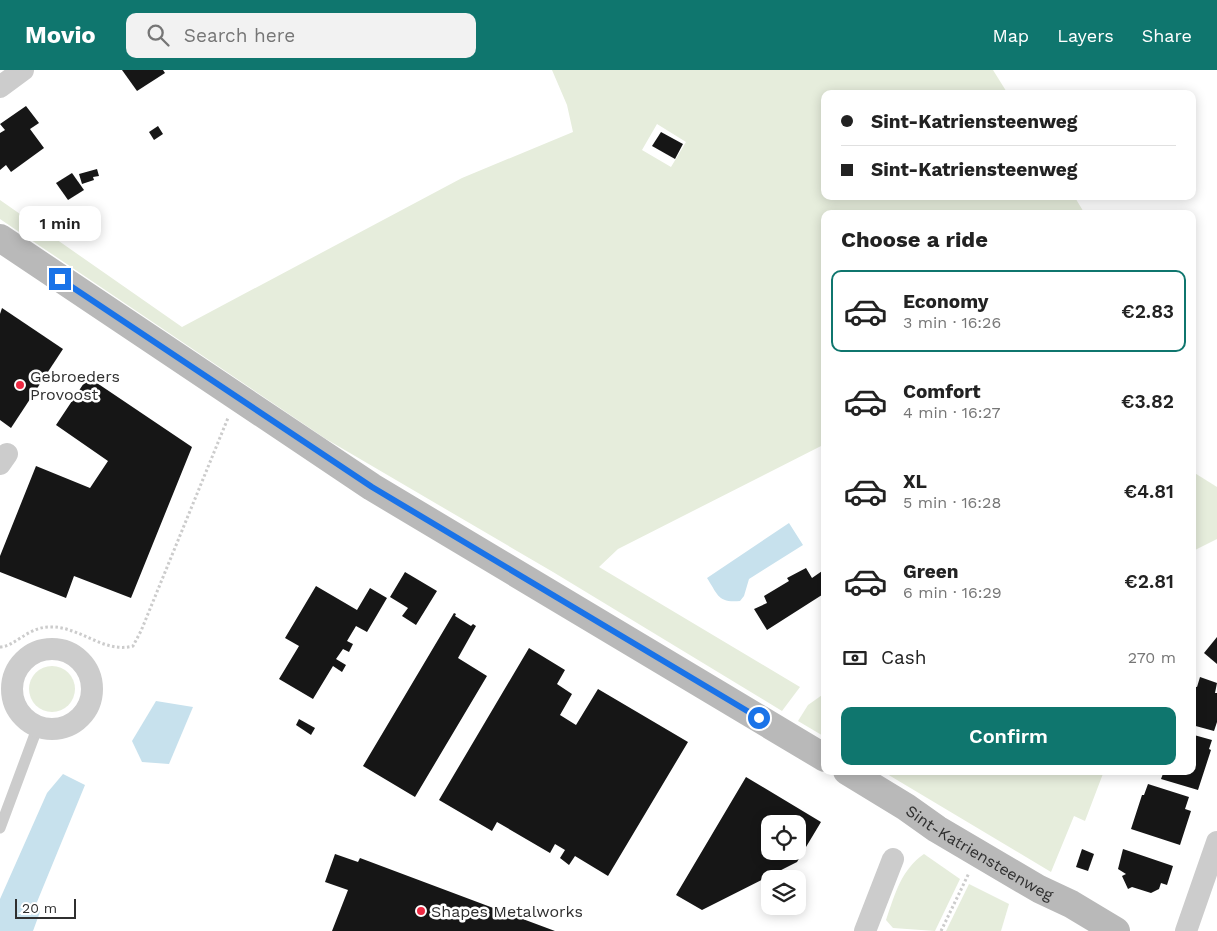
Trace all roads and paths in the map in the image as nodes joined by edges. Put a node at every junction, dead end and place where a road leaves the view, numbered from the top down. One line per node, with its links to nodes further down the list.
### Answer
1 (23, 70): 2 (street)
2 (0, 87)
3 (0, 238): 4 (street)
4 (241, 400): 5 (path); 8 (street)
5 (0, 647)
6 (7, 670): 7 (street); 7 (street)
7 (38, 726): 10 (lane)
8 (821, 756)
9 (853, 775): 16 (street, Sint-Katriensteenweg)
10 (0, 828)
11 (1217, 842): 17 (street)
12 (893, 859): 14 (street)
13 (968, 875): 15 (path)
14 (865, 931)
15 (941, 931)
16 (1116, 931)
17 (1186, 931)

